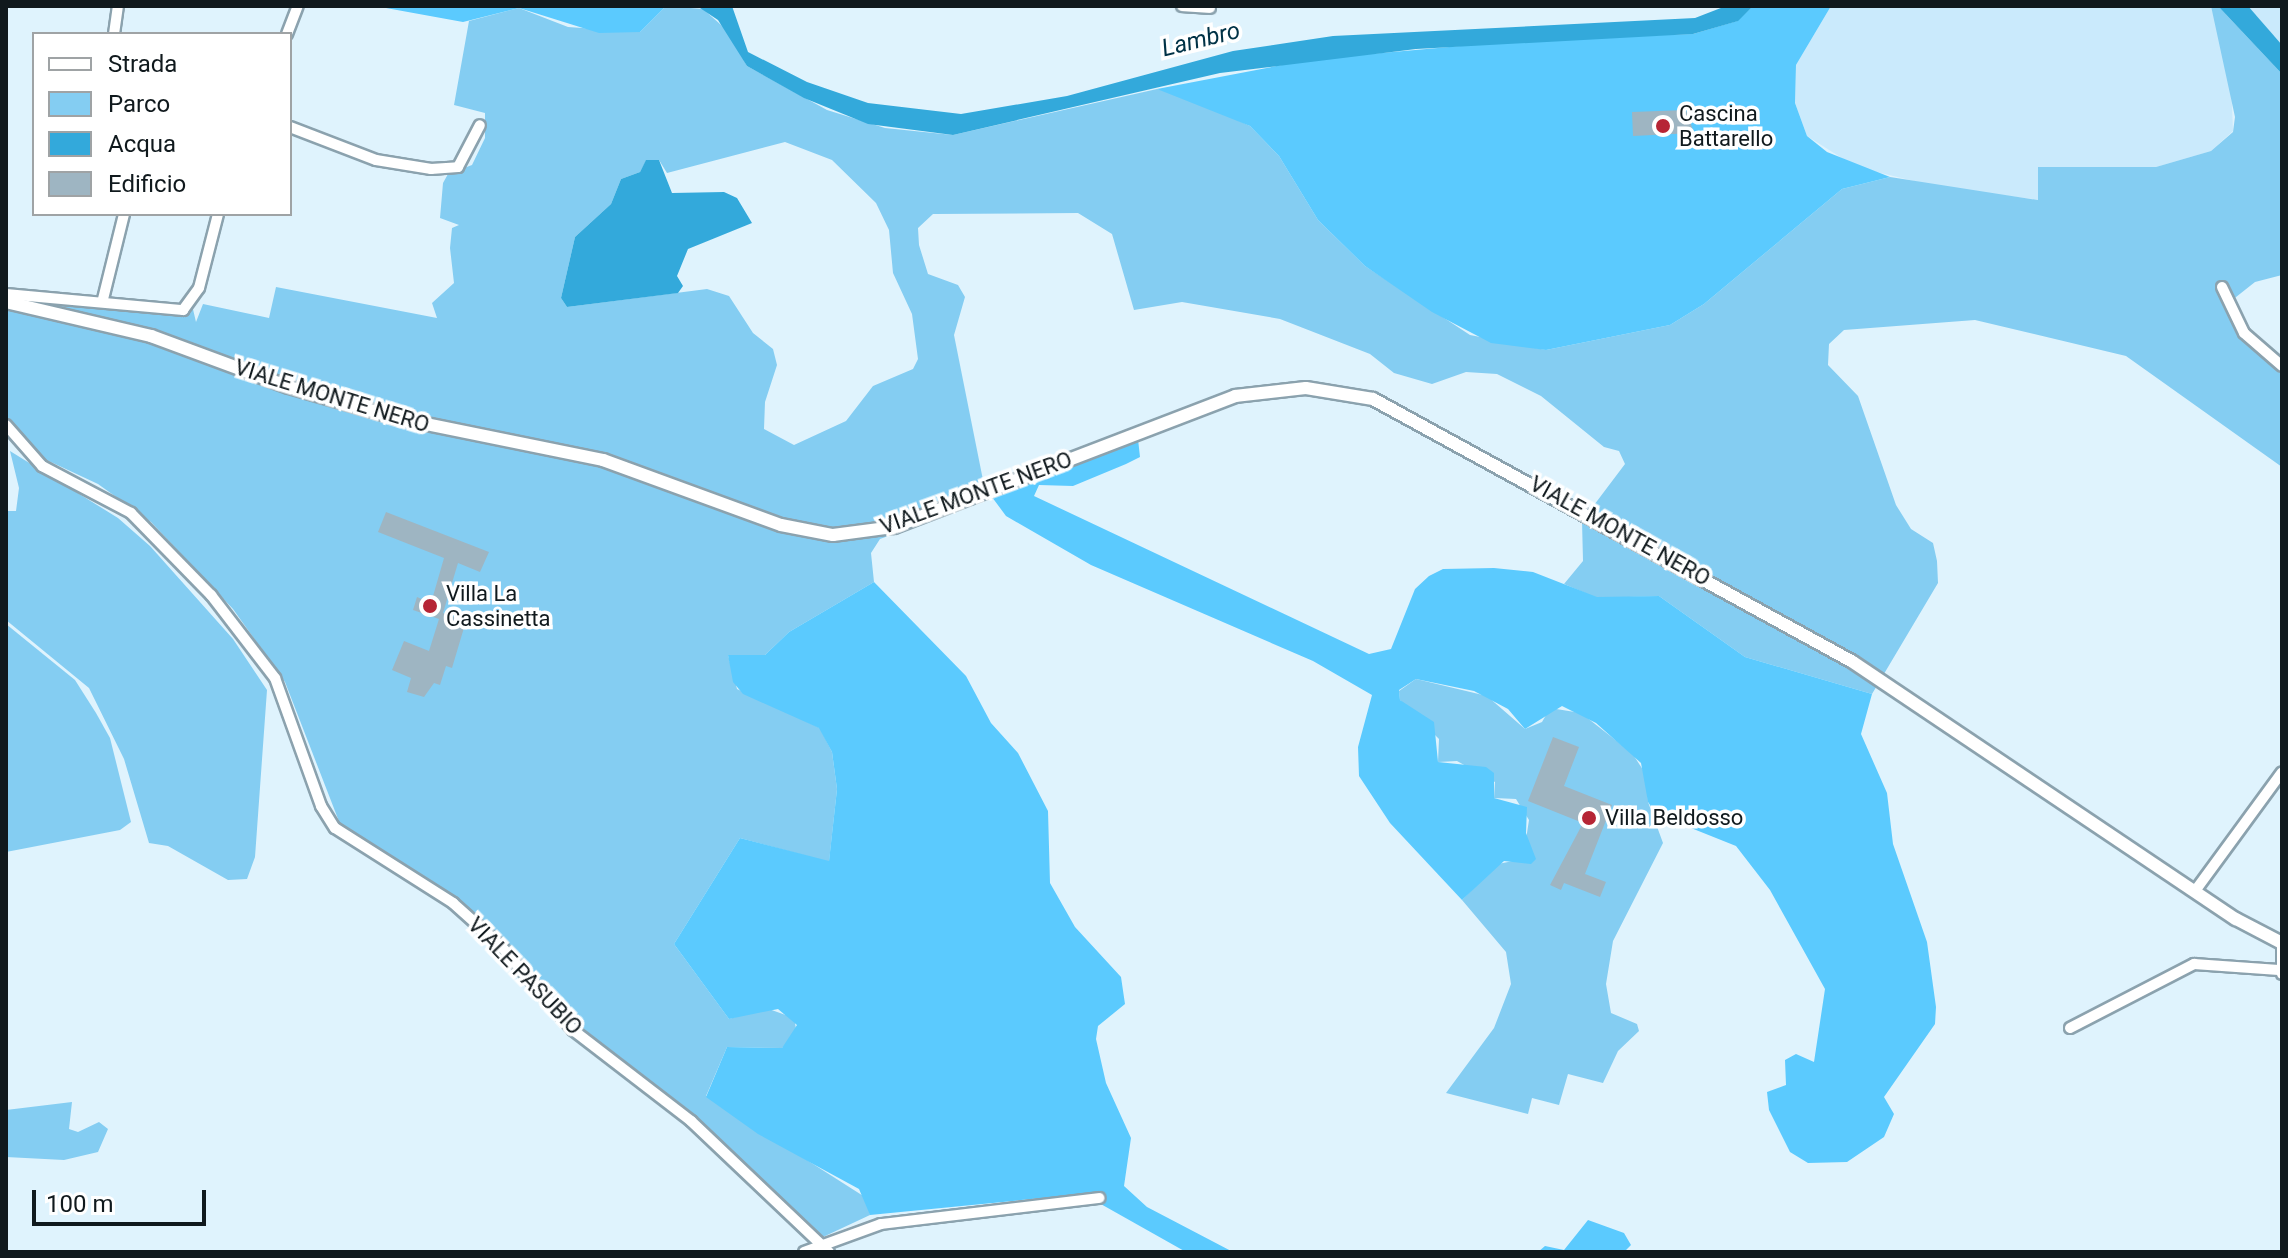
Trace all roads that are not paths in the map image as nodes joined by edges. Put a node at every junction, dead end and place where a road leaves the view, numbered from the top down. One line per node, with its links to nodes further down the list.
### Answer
1 (118, 6): 5 (street)
2 (298, 6): 6 (street)
3 (1182, 6): 4 (street)
4 (1210, 8)
5 (114, 32)
6 (288, 32)
7 (480, 125): 8 (street)
8 (292, 128)
9 (124, 216): 13 (street)
10 (217, 216): 13 (street)
11 (2222, 287): 15 (street)
12 (6, 294): 13 (street)
13 (103, 299)
14 (6, 302): 18 (street, VIALE MONTE NERO)
15 (2282, 366)
16 (6, 425): 23 (street, VIALE PASUBIO)
17 (2282, 772): 18 (street)
18 (2190, 888): 19 (street, VIALE MONTE NERO)
19 (2282, 944): 20 (street)
20 (2280, 972): 21 (street)
21 (2070, 1028)
22 (1099, 1198): 23 (street)
23 (820, 1242): 24 (street); 25 (street, VIALE PASUBIO)
24 (804, 1252)
25 (829, 1252)

